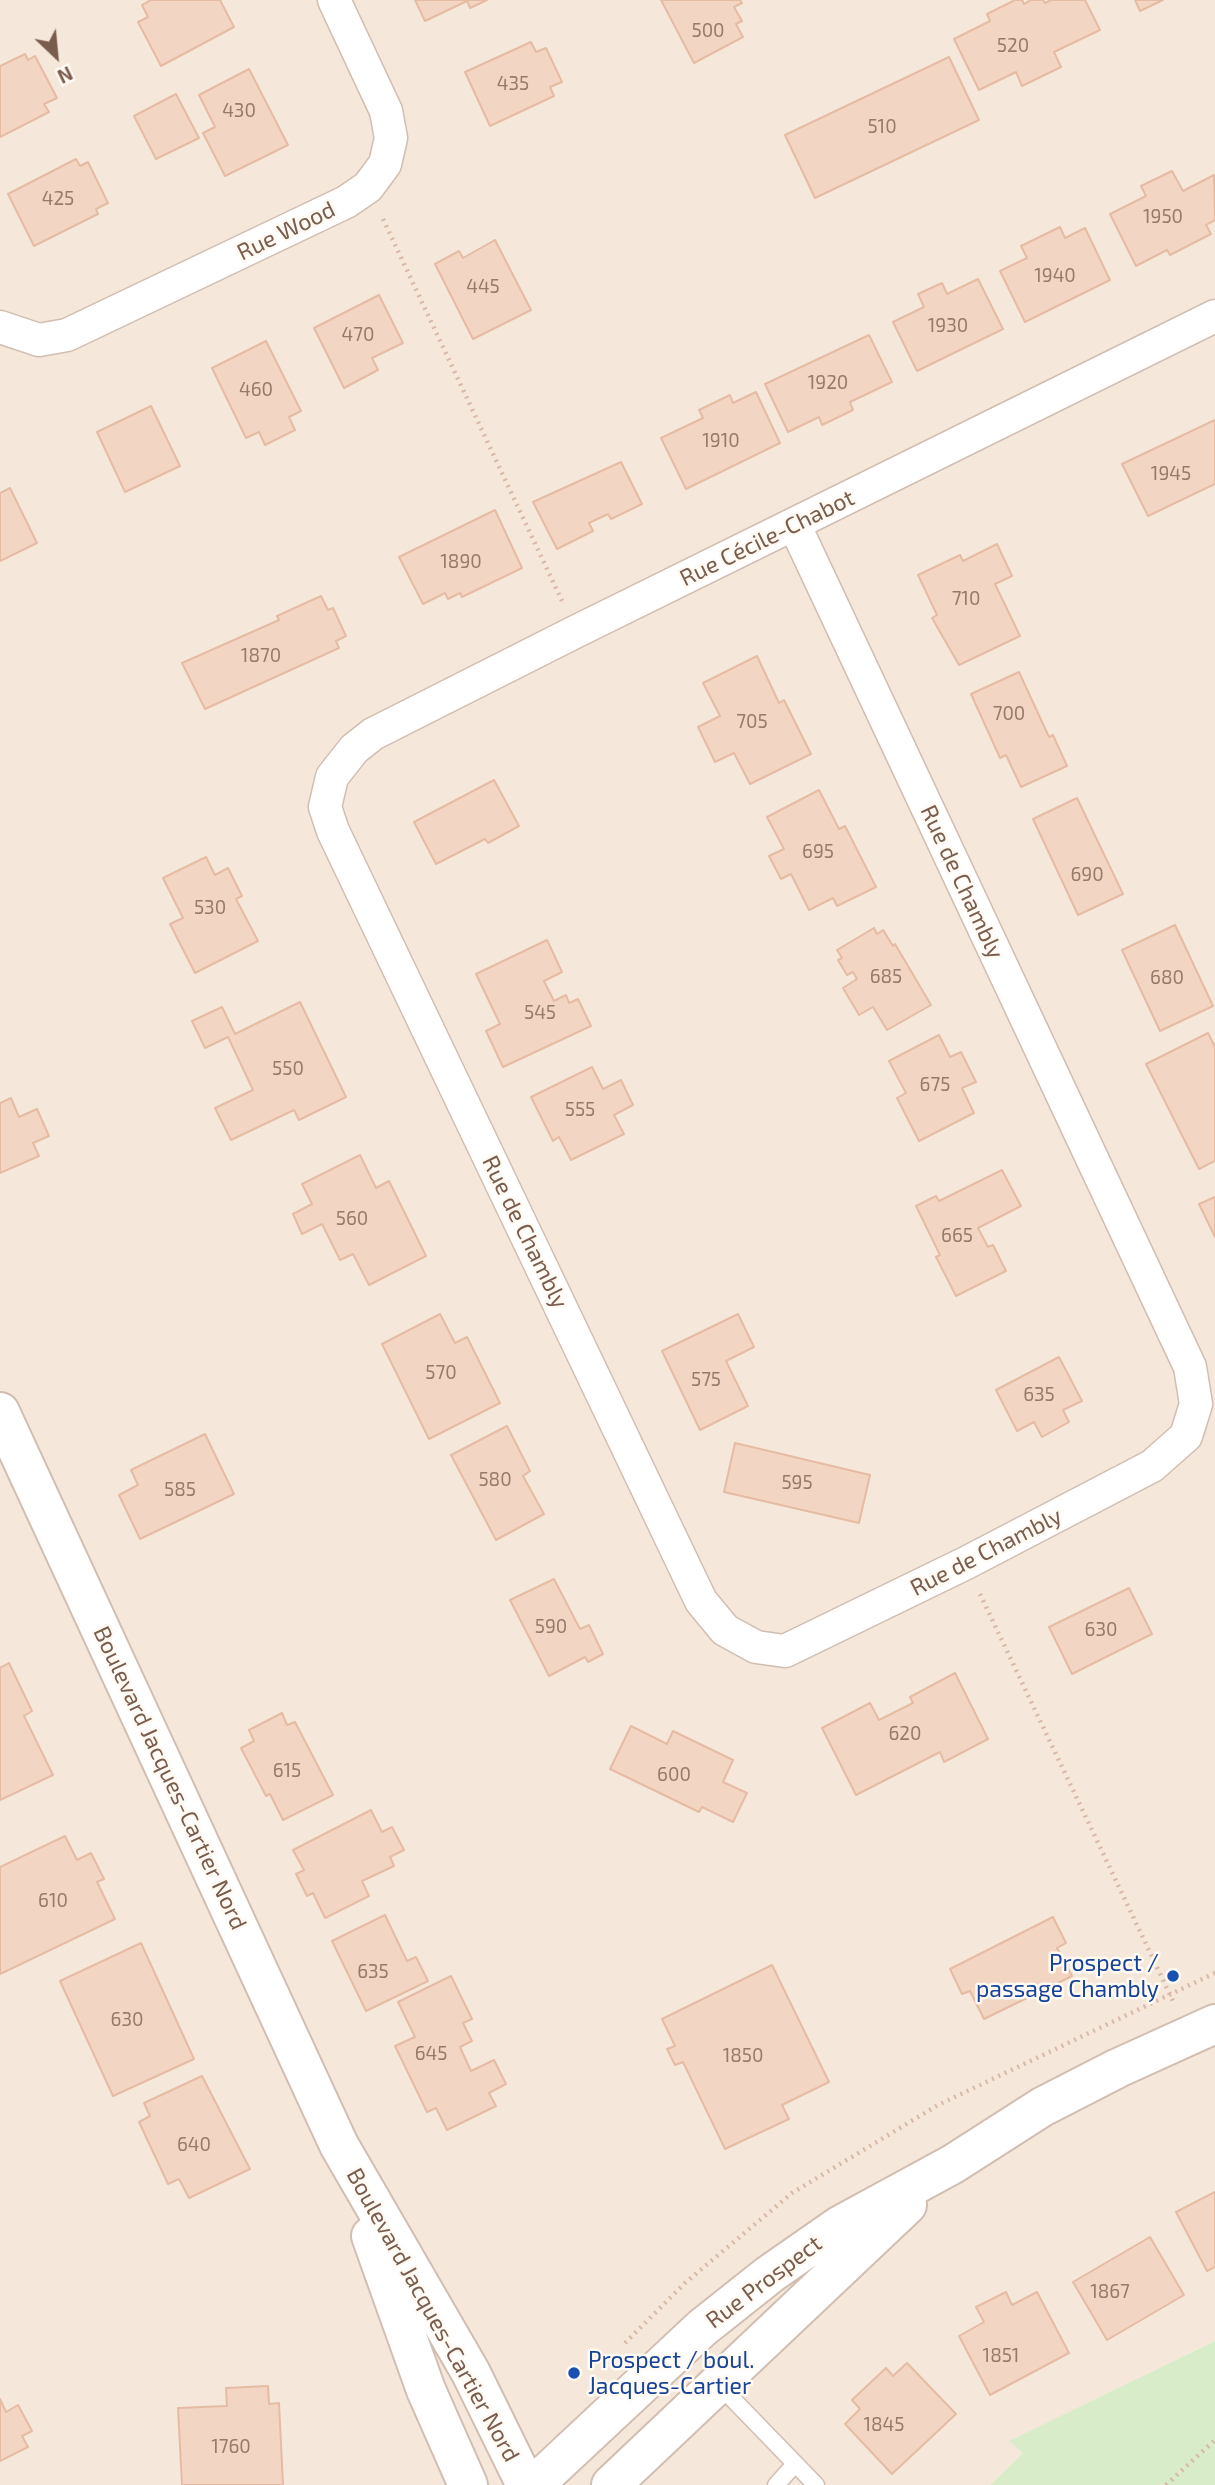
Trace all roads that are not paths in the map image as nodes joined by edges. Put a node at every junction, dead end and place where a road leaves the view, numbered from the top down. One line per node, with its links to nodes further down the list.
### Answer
1 (334, 0): 3 (street, Rue Wood)
2 (1215, 316): 4 (street, Rue Cécile-Chabot)
3 (7, 330)
4 (794, 524): 5 (street, Rue Cécile-Chabot); 5 (street, Rue de Chambly)
5 (332, 777)
6 (0, 1412): 8 (street, Boulevard Jacques-Cartier Nord)
7 (1202, 2030): 9 (street, Rue Prospect)
8 (339, 2145): 12 (street, Boulevard Jacques-Cartier Nord); 13 (street, Boulevard Jacques-Cartier Nord)
9 (953, 2164): 10 (street, Rue Prospect); 14 (street, Rue Prospect)
10 (718, 2384): 11 (lane); 15 (street, Rue Prospect)
11 (796, 2465): 16 (lane); 17 (lane)
12 (468, 2485)
13 (526, 2485)
14 (534, 2485)
15 (611, 2485)
16 (776, 2485)
17 (816, 2485)

